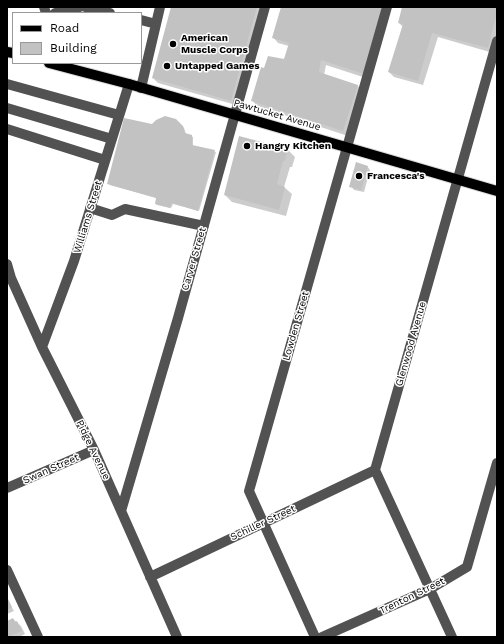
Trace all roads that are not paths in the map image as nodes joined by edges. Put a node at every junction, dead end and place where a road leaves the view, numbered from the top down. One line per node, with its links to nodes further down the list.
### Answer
1 (80, 7): 6 (street)
2 (85, 7): 7 (street)
3 (160, 7): 9 (street)
4 (265, 7): 18 (street, Carver Street)
5 (386, 7): 21 (street, Lowden Street)
6 (59, 12)
7 (106, 12)
8 (142, 20): 9 (street)
9 (156, 24): 11 (street)
10 (497, 41): 23 (street, Glenwood Avenue)
11 (144, 60): 15 (street)
12 (53, 64): 14 (main road, Pawtucket Avenue)
13 (7, 84): 17 (street)
14 (129, 84): 15 (main road, Pawtucket Avenue); 17 (street, Williams Street)
15 (141, 88): 18 (main road, Pawtucket Avenue)
16 (7, 108): 20 (street)
17 (119, 115): 20 (street, Williams Street)
18 (235, 115): 21 (main road, Pawtucket Avenue); 26 (street, Carver Street)
19 (7, 129): 22 (street)
20 (112, 139): 22 (street, Williams Street)
21 (347, 147): 23 (main road, Pawtucket Avenue); 34 (street, Lowden Street)
22 (105, 160): 25 (street, Williams Street)
23 (458, 180): 24 (main road, Pawtucket Avenue); 31 (street, Glenwood Avenue)
24 (497, 191)
25 (90, 208): 26 (street); 28 (street, Williams Street)
26 (204, 226): 33 (street, Carver Street)
27 (7, 264): 28 (street, Pidge Avenue)
28 (42, 347): 29 (street, Pidge Avenue)
29 (94, 450): 32 (street, Swan Street); 33 (street, Pidge Avenue)
30 (497, 463): 37 (street, Trenton Street)
31 (375, 470): 34 (street, Schiller Street); 37 (street)
32 (7, 488)
33 (121, 511): 36 (street, Pidge Avenue)
34 (264, 523): 36 (street, Schiller Street); 40 (street, Lowden Street)
35 (7, 570): 38 (street)
36 (150, 577): 39 (street, Pidge Avenue)
37 (430, 589): 41 (street, Trenton Street); 42 (street)
38 (38, 637)
39 (177, 637)
40 (315, 637)
41 (322, 637)
42 (452, 637)

